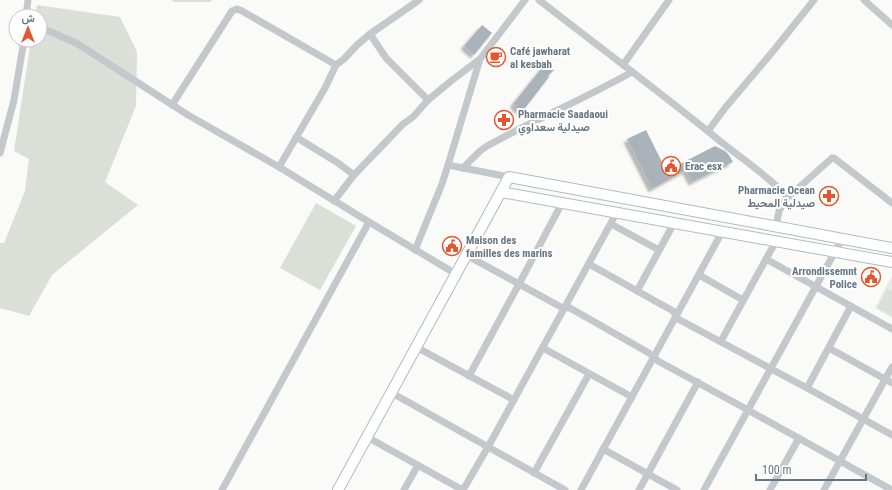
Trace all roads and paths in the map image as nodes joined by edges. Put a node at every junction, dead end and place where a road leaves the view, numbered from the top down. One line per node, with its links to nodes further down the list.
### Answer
1 (419, 0): 9 (street)
2 (525, 0): 11 (street)
3 (539, 0): 13 (street)
4 (669, 0): 13 (street)
5 (814, 0): 17 (street)
6 (864, 0): 7 (street)
7 (892, 25)
8 (48, 30): 16 (street)
9 (370, 34): 12 (street); 15 (street)
10 (23, 48): 19 (street)
11 (480, 59): 15 (street); 20 (street)
12 (336, 65): 16 (street); 18 (street)
13 (622, 65): 14 (street)
14 (632, 72): 17 (street); 22 (street)
15 (428, 100): 23 (street)
16 (172, 105): 21 (street)
17 (708, 131): 26 (street)
18 (296, 137): 21 (street); 23 (street)
19 (0, 153)
20 (448, 165): 22 (street); 39 (street)
21 (278, 167): 27 (street)
22 (463, 168): 24 (street)
23 (354, 175): 27 (street)
24 (509, 177): 25 (street); 34 (street)
25 (501, 192): 28 (street); 42 (street)
26 (788, 197): 29 (street); 34 (street)
27 (334, 201): 31 (street)
28 (562, 203): 30 (street); 48 (street)
29 (892, 203)
30 (617, 212): 32 (street); 33 (street)
31 (369, 222): 39 (street); 84 (street)
32 (674, 223): 35 (street); 40 (street)
33 (611, 224): 40 (street); 45 (street)
34 (776, 226): 36 (street)
35 (722, 232): 37 (street); 47 (street)
36 (842, 239): 38 (street); 41 (street)
37 (776, 241): 41 (street); 43 (street)
38 (892, 248)
39 (415, 250): 46 (street)
40 (659, 250): 50 (street)
41 (835, 252): 44 (street); 49 (street)
42 (466, 255): 46 (street); 48 (street)
43 (766, 259): 49 (street); 51 (street)
44 (892, 262)
45 (589, 264): 50 (street); 53 (street)
46 (456, 274): 57 (street)
47 (699, 275): 51 (street); 54 (street)
48 (519, 284): 53 (street); 64 (street)
49 (816, 286): 52 (street); 62 (street)
50 (637, 291): 54 (street)
51 (743, 300): 56 (street)
52 (851, 306): 55 (street); 59 (street)
53 (565, 307): 58 (street); 60 (street)
54 (676, 315): 56 (street); 60 (street)
55 (892, 329)
56 (721, 341): 62 (street)
57 (416, 347): 64 (street); 69 (street)
58 (543, 348): 63 (street); 71 (street)
59 (829, 348): 65 (street); 68 (street)
60 (654, 357): 66 (street); 70 (street)
61 (892, 366): 65 (street)
62 (771, 368): 68 (street); 72 (street)
63 (589, 374): 70 (street); 81 (street)
64 (469, 376): 71 (street)
65 (885, 379): 67 (street); 73 (street)
66 (698, 382): 72 (street); 82 (street)
67 (892, 383)
68 (807, 388): 73 (street)
69 (392, 393): 75 (street); 77 (street)
70 (632, 397): 78 (street)
71 (514, 400): 77 (street)
72 (748, 410): 76 (street); 92 (street)
73 (863, 420): 74 (street); 79 (street)
74 (892, 435)
75 (367, 437): 80 (street); 85 (street)
76 (799, 438): 79 (street); 93 (street)
77 (488, 447): 81 (street); 87 (street)
78 (603, 450): 82 (street); 89 (street)
79 (840, 461): 83 (street); 94 (street)
80 (418, 465): 86 (street); 87 (street)
81 (534, 473): 88 (street)
82 (648, 474): 90 (street); 91 (street)
83 (880, 487): 95 (street)
84 (222, 490)
85 (338, 490)
86 (404, 490)
87 (462, 490)
88 (564, 490)
89 (581, 490)
90 (639, 490)
91 (676, 490)
92 (704, 490)
93 (770, 490)
94 (824, 490)
95 (892, 490)

